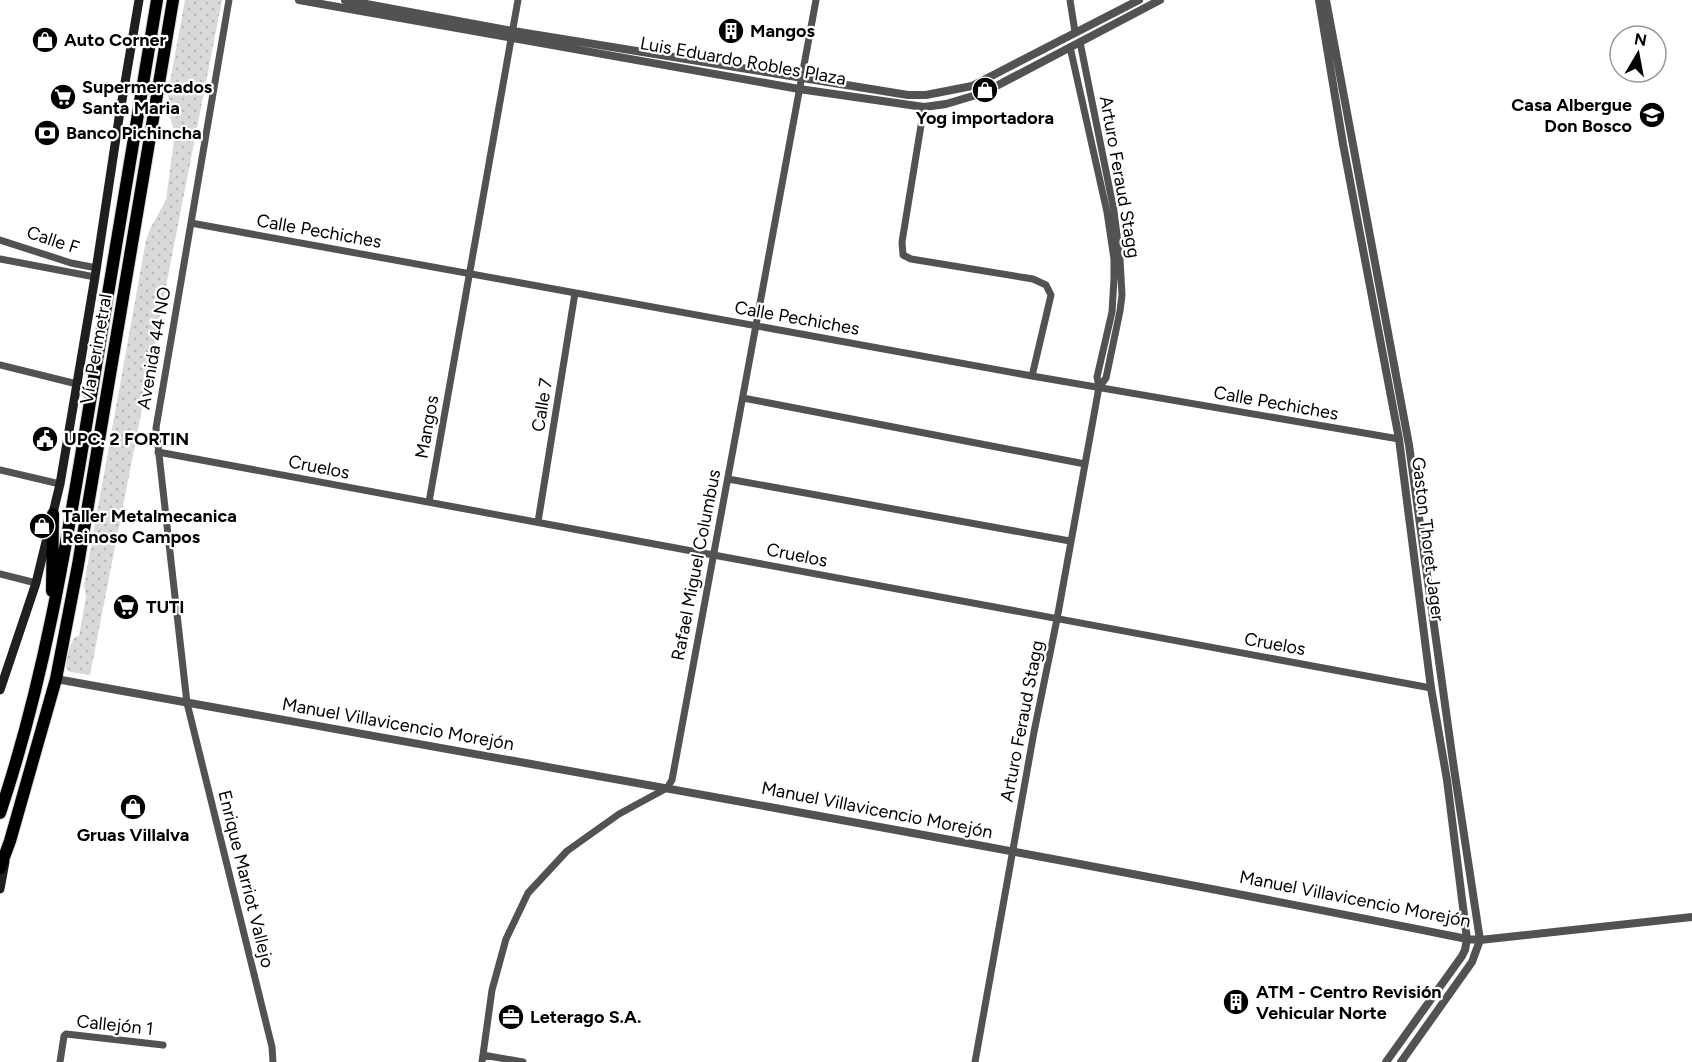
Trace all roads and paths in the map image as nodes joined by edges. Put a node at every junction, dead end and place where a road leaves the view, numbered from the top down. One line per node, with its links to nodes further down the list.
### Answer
1 (139, 0): 24 (main road, Vía Perimetral)
2 (157, 0): 46 (highway, Vía Perimetral)
3 (173, 0): 49 (highway, Vía Perimetral)
4 (229, 0): 21 (street, Avenida 44 NO)
5 (299, 0): 15 (street, Luis Eduardo Robles Plaza)
6 (345, 0): 15 (street, Luis Eduardo Robles Plaza)
7 (518, 0): 15 (street, Mangos)
8 (816, 0): 18 (street, Rafael Miguel Columbus)
9 (1070, 0): 14 (street)
10 (1139, 0): 14 (street, Luis Eduardo Robles Plaza)
11 (1160, 0): 16 (street, Luis Eduardo Robles Plaza)
12 (1318, 0): 33 (street, Gaston Thoret Jager)
13 (1326, 0): 61 (street, Gaston Thoret Jager)
14 (1075, 32): 18 (street, Luis Eduardo Robles Plaza)
15 (512, 35): 18 (street, Luis Eduardo Robles Plaza); 19 (street, Luis Eduardo Robles Plaza); 25 (street, Mangos)
16 (1080, 42): 17 (street, Luis Eduardo Robles Plaza); 31 (street, Arturo Feraud Stagg)
17 (1070, 47): 20 (street, Luis Eduardo Robles Plaza); 31 (street, Arturo Feraud Stagg)
18 (801, 78): 19 (street, Rafael Miguel Columbus)
19 (799, 89): 20 (street, Luis Eduardo Robles Plaza); 27 (street, Rafael Miguel Columbus)
20 (924, 107): 29 (street)
21 (191, 223): 25 (street, Calle Pechiches); 34 (street, Avenida 44 NO)
22 (0, 240): 24 (street, Calle F)
23 (0, 258): 24 (street, Calle F)
24 (96, 273): 30 (main road, Vía Perimetral)
25 (470, 274): 26 (street, Calle Pechiches); 39 (street, Mangos)
26 (575, 293): 27 (street, Calle Pechiches); 41 (street, Calle 7)
27 (756, 326): 29 (street, Calle Pechiches); 32 (street, Rafael Miguel Columbus)
28 (0, 365): 30 (street)
29 (1032, 376): 31 (street, Calle Pechiches)
30 (77, 384): 38 (main road, Vía Perimetral)
31 (1099, 387): 33 (street, Calle Pechiches); 35 (street, Arturo Feraud Stagg)
32 (743, 398): 35 (street); 37 (street, Rafael Miguel Columbus)
33 (1399, 439): 50 (street, Gaston Thoret Jager)
34 (158, 452): 39 (street, Cruelos); 52 (street, Avenida 44 NO)
35 (1085, 464): 42 (street, Arturo Feraud Stagg)
36 (0, 470): 38 (street)
37 (728, 479): 42 (street); 43 (street, Rafael Miguel Columbus)
38 (60, 484): 40 (main road, Vía Perimetral)
39 (429, 502): 41 (street, Cruelos)
40 (52, 514): 45 (main road, Vía Perimetral); 46 (highway)
41 (538, 522): 43 (street, Cruelos)
42 (1070, 541): 47 (street, Arturo Feraud Stagg)
43 (714, 555): 47 (street, Cruelos); 53 (street, Rafael Miguel Columbus)
44 (0, 574): 45 (street)
45 (36, 583): 48 (main road, Vía Perimetral)
46 (52, 618): 54 (highway, Vía Perimetral)
47 (1057, 619): 50 (street, Cruelos); 56 (street, Arturo Feraud Stagg)
48 (2, 677): 51 (main road, Vía Perimetral)
49 (57, 679): 52 (street, Manuel Villavicencio Morejón); 55 (highway, Vía Perimetral)
50 (1431, 688): 60 (street, Gaston Thoret Jager)
51 (0, 690)
52 (187, 703): 53 (street, Manuel Villavicencio Morejón); 65 (street, Enrique Marriot Vallejo)
53 (667, 788): 56 (street, Manuel Villavicencio Morejón); 63 (street)
54 (1, 810)
55 (10, 841): 57 (highway, Vía Perimetral); 58 (main road, Vía Perimetral)
56 (1012, 853): 60 (street, Manuel Villavicencio Morejón); 67 (street, Arturo Feraud Stagg)
57 (0, 868)
58 (0, 889)
59 (1692, 917): 61 (street, Manuel Villavicencio Morejón)
60 (1467, 939): 61 (street, Manuel Villavicencio Morejón); 68 (street)
61 (1480, 940): 69 (street)
62 (162, 1045): 64 (street, Callejón 1)
63 (482, 1058): 66 (street)
64 (60, 1062)
65 (273, 1062)
66 (523, 1062)
67 (975, 1062)
68 (1386, 1062)
69 (1401, 1062)

